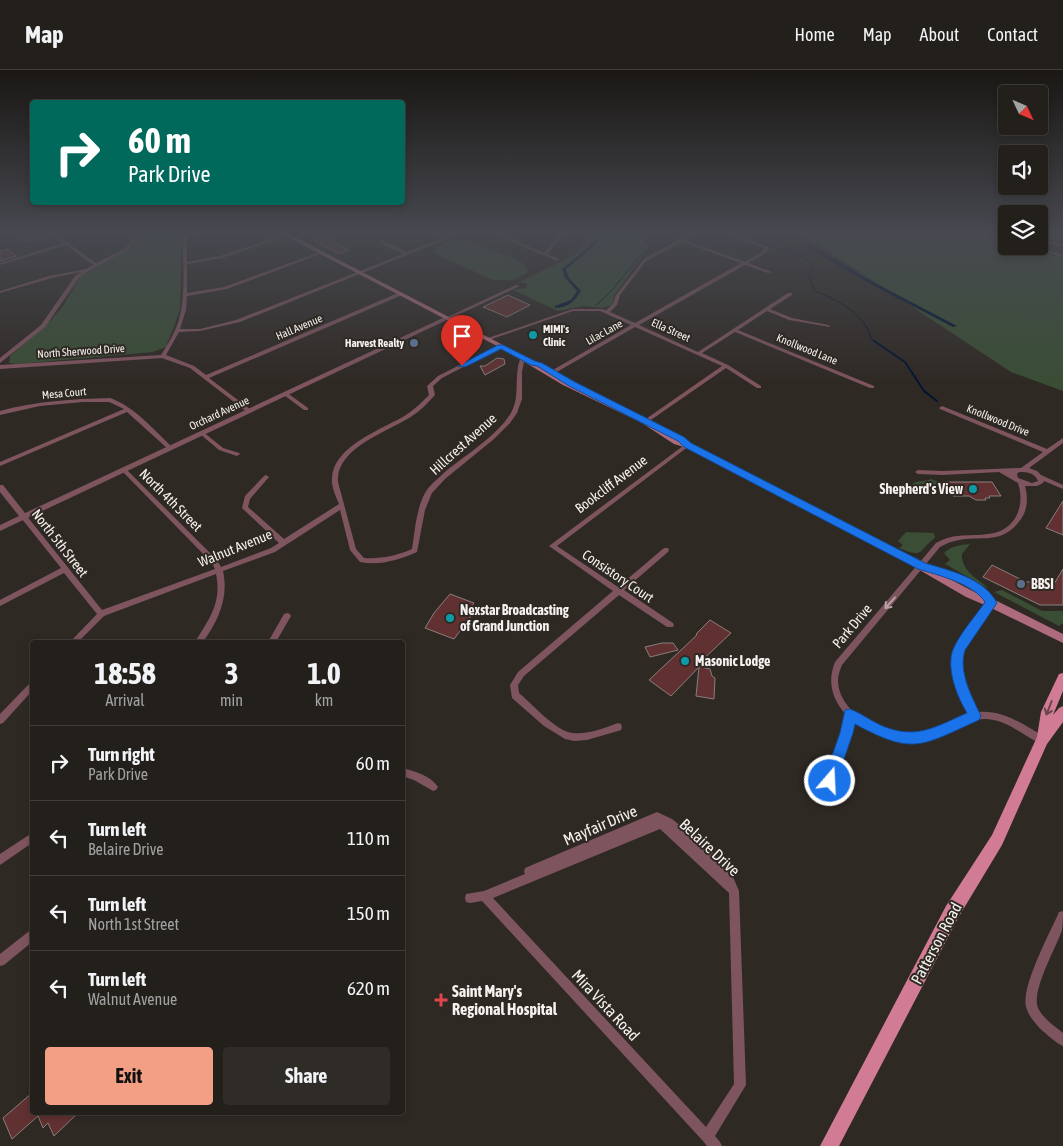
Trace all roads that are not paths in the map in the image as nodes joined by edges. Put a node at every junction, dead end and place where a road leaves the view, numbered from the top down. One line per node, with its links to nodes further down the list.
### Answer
1 (33, 282): 10 (street)
2 (73, 282): 26 (street)
3 (186, 282): 13 (street)
4 (242, 282): 13 (street)
5 (336, 282): 20 (street)
6 (377, 282): 11 (main road)
7 (628, 282): 15 (street)
8 (713, 282): 17 (street, Lilac Lane)
9 (518, 286): 16 (street)
10 (0, 292)
11 (400, 294): 16 (main road); 31 (street, Hall Avenue)
12 (790, 294): 14 (street)
13 (186, 295): 20 (street)
14 (766, 309): 18 (street); 19 (street)
15 (607, 312): 17 (street, Ella Street); 21 (street, Ella Street)
16 (447, 318): 21 (main road); 35 (street, Orchard Avenue)
17 (637, 325): 23 (street, Ella Street); 30 (street, Lilac Lane)
18 (828, 326)
19 (734, 330): 23 (street); 34 (street, Knollwood Lane)
20 (178, 331): 24 (street)
21 (488, 339): 22 (main road)
22 (501, 346): 25 (main road); 60 (street)
23 (699, 354): 28 (street, Ella Street)
24 (164, 356): 29 (street, North Sherwood Drive); 31 (street)
25 (523, 358): 27 (main road); 60 (street, Hillcrest Avenue)
26 (0, 361)
27 (534, 364): 30 (main road); 32 (main road)
28 (726, 366): 33 (street, Ella Street); 41 (street)
29 (0, 367)
30 (553, 372): 32 (main road)
31 (206, 377): 39 (street)
32 (572, 384): 41 (main road)
33 (759, 387)
34 (872, 387)
35 (286, 394): 37 (street); 39 (street, Orchard Avenue)
36 (942, 408): 46 (street, Knollwood Drive)
37 (306, 409)
38 (127, 410): 40 (street, Mesa Court); 45 (street); 49 (street)
39 (250, 411): 42 (street, Orchard Avenue)
40 (0, 413)
41 (645, 422): 44 (main road)
42 (202, 433): 45 (street, Orchard Avenue); 47 (street)
43 (1063, 440): 46 (street)
44 (687, 445): 64 (street, Bookcliff Avenue); 66 (main road)
45 (170, 448): 50 (street, Orchard Avenue)
46 (1046, 451): 48 (street)
47 (237, 454)
48 (1031, 463): 52 (street); 53 (street)
49 (0, 464)
50 (124, 470): 61 (street, Orchard Avenue); 68 (street, North 4th Street)
51 (918, 472): 52 (street)
52 (1018, 472): 53 (street); 55 (street)
53 (1033, 472): 56 (street)
54 (266, 477): 63 (street)
55 (1021, 482): 56 (street); 59 (street)
56 (1038, 482): 58 (street); 59 (street)
57 (0, 486): 61 (street, North 5th Street)
58 (1061, 487)
59 (1025, 495): 66 (street, Park Drive)
60 (342, 505): 63 (street, Walnut Avenue)
61 (24, 517): 62 (street, Orchard Avenue); 67 (street, North 5th Street)
62 (0, 528)
63 (284, 543): 68 (street, Walnut Avenue)
64 (552, 546): 69 (street, Consistory Court)
65 (666, 550): 69 (street)
66 (922, 566): 71 (main road); 82 (street, Park Drive, one-way to 82)
67 (65, 570): 70 (street); 72 (street, North 5th Street)
68 (220, 570): 72 (street, Walnut Avenue); 77 (street)
69 (618, 592): 74 (street, Consistory Court); 85 (street)
70 (0, 603)
71 (992, 603): 75 (main road); 83 (street)
72 (101, 614): 76 (street, Walnut Avenue)
73 (287, 616): 78 (street)
74 (670, 625)
75 (1063, 639)
76 (76, 640)
77 (201, 640)
78 (273, 640)
79 (1063, 678): 86 (main road, Patterson Road, one-way to 86)
80 (30, 688): 84 (street)
81 (1063, 712): 86 (main road, Patterson Road)
82 (850, 714): 83 (street); 88 (street)
83 (975, 716): 86 (street)
84 (0, 720)
85 (618, 727)
86 (1042, 740): 100 (main road, Patterson Road)
87 (405, 773): 89 (street)
88 (830, 781)
89 (433, 787)
90 (30, 839): 91 (street)
91 (0, 860)
92 (484, 896): 93 (street); 98 (street, Mira Vista Road); 98 (street, Belaire Drive)
93 (470, 898)
94 (1063, 916): 97 (street)
95 (30, 938): 96 (street)
96 (0, 961)
97 (1063, 1040)
98 (707, 1137): 99 (street, Mira Vista Road)
99 (716, 1146)
100 (829, 1146)

